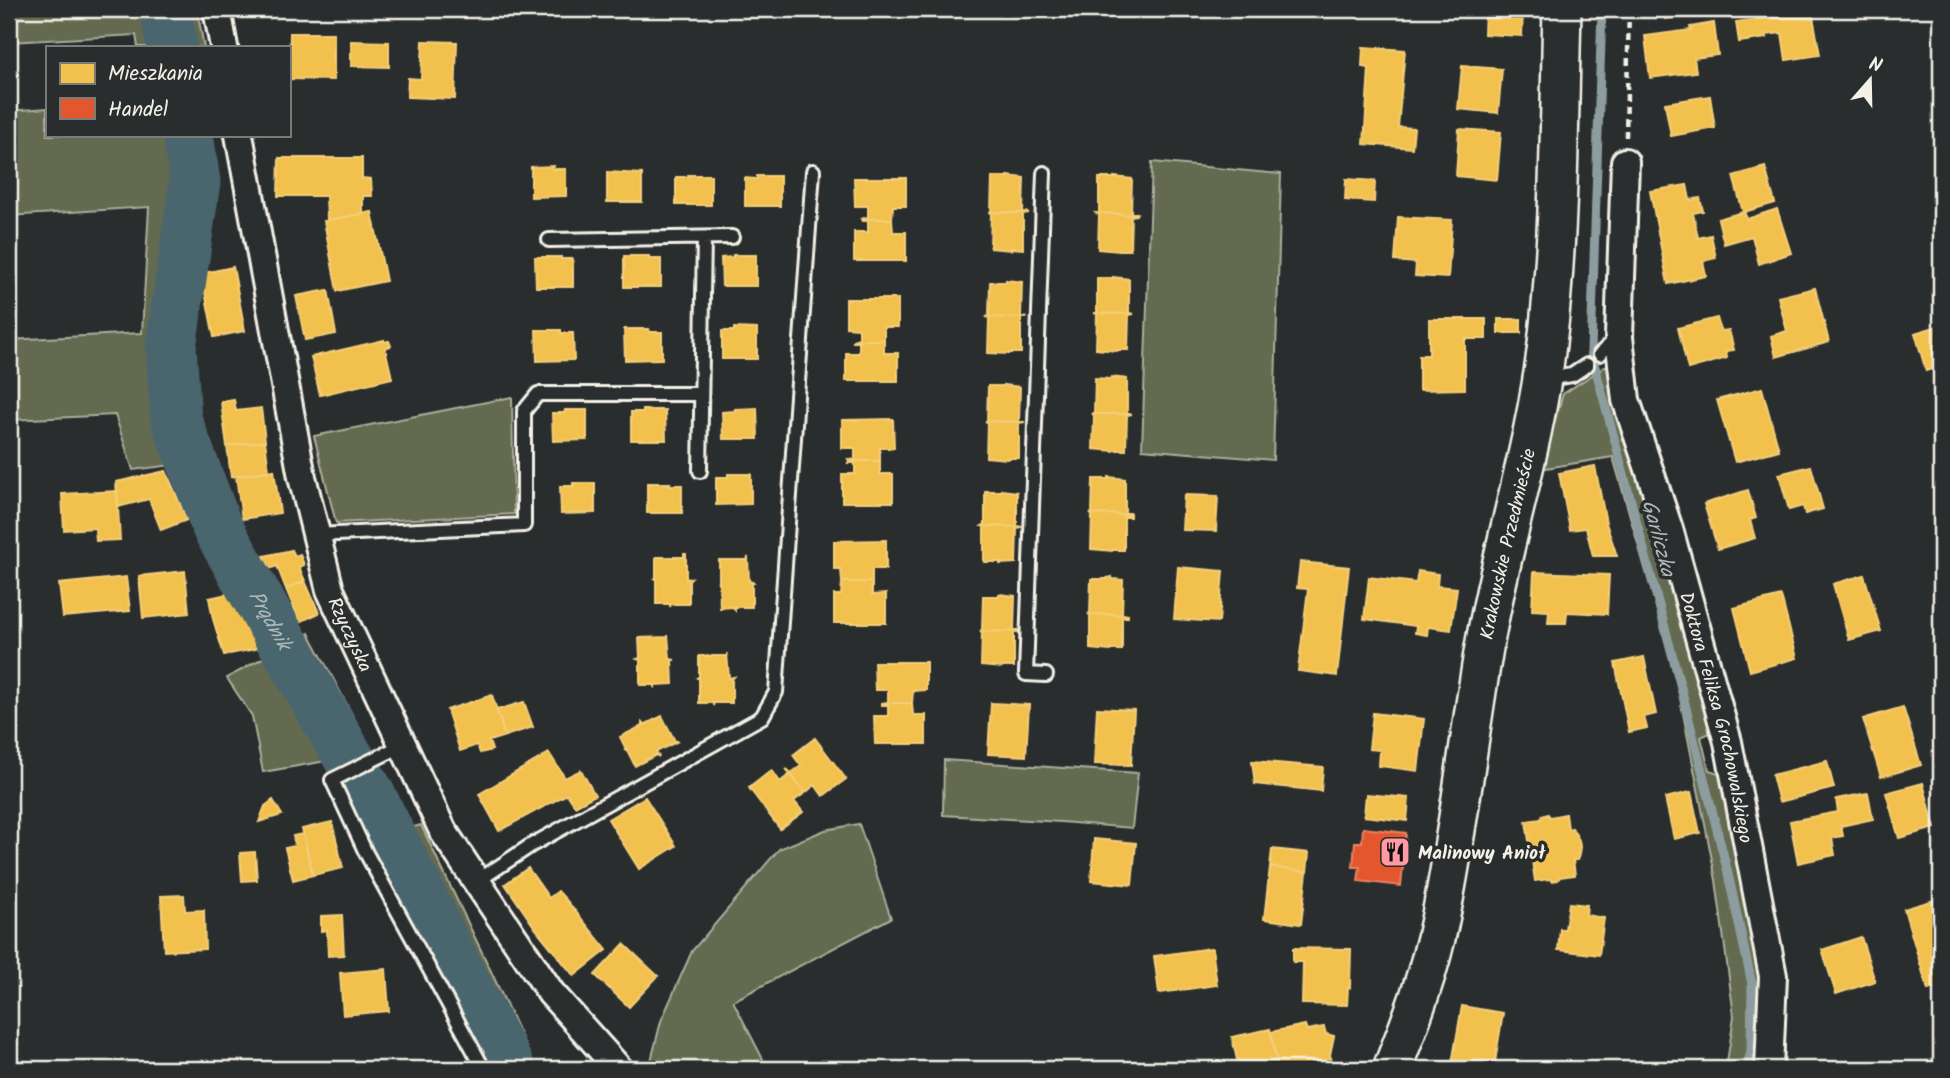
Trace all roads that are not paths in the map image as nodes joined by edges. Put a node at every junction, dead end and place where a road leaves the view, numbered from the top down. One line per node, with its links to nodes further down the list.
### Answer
1 (217, 9): 3 (street)
2 (1562, 9): 12 (main road, Krakowskie Przedmieście)
3 (224, 46)
4 (239, 136): 15 (street, Rzyczyska)
5 (1625, 162): 22 (street, Doktora Feliksa Grochowalskiego)
6 (813, 171): 18 (lane)
7 (1044, 173): 16 (lane)
8 (732, 237): 9 (lane)
9 (704, 238): 10 (lane); 13 (lane)
10 (549, 240)
11 (1587, 365): 12 (lane)
12 (1541, 379): 21 (main road, Krakowskie Przedmieście)
13 (701, 394): 14 (lane); 15 (lane)
14 (700, 471)
15 (316, 535): 17 (street, Rzyczyska)
16 (1046, 675)
17 (403, 745): 18 (street, Rzyczyska); 19 (lane)
18 (476, 882): 20 (street, Rzyczyska)
19 (481, 1064)
20 (619, 1069)
21 (1392, 1069)
22 (1769, 1069)

